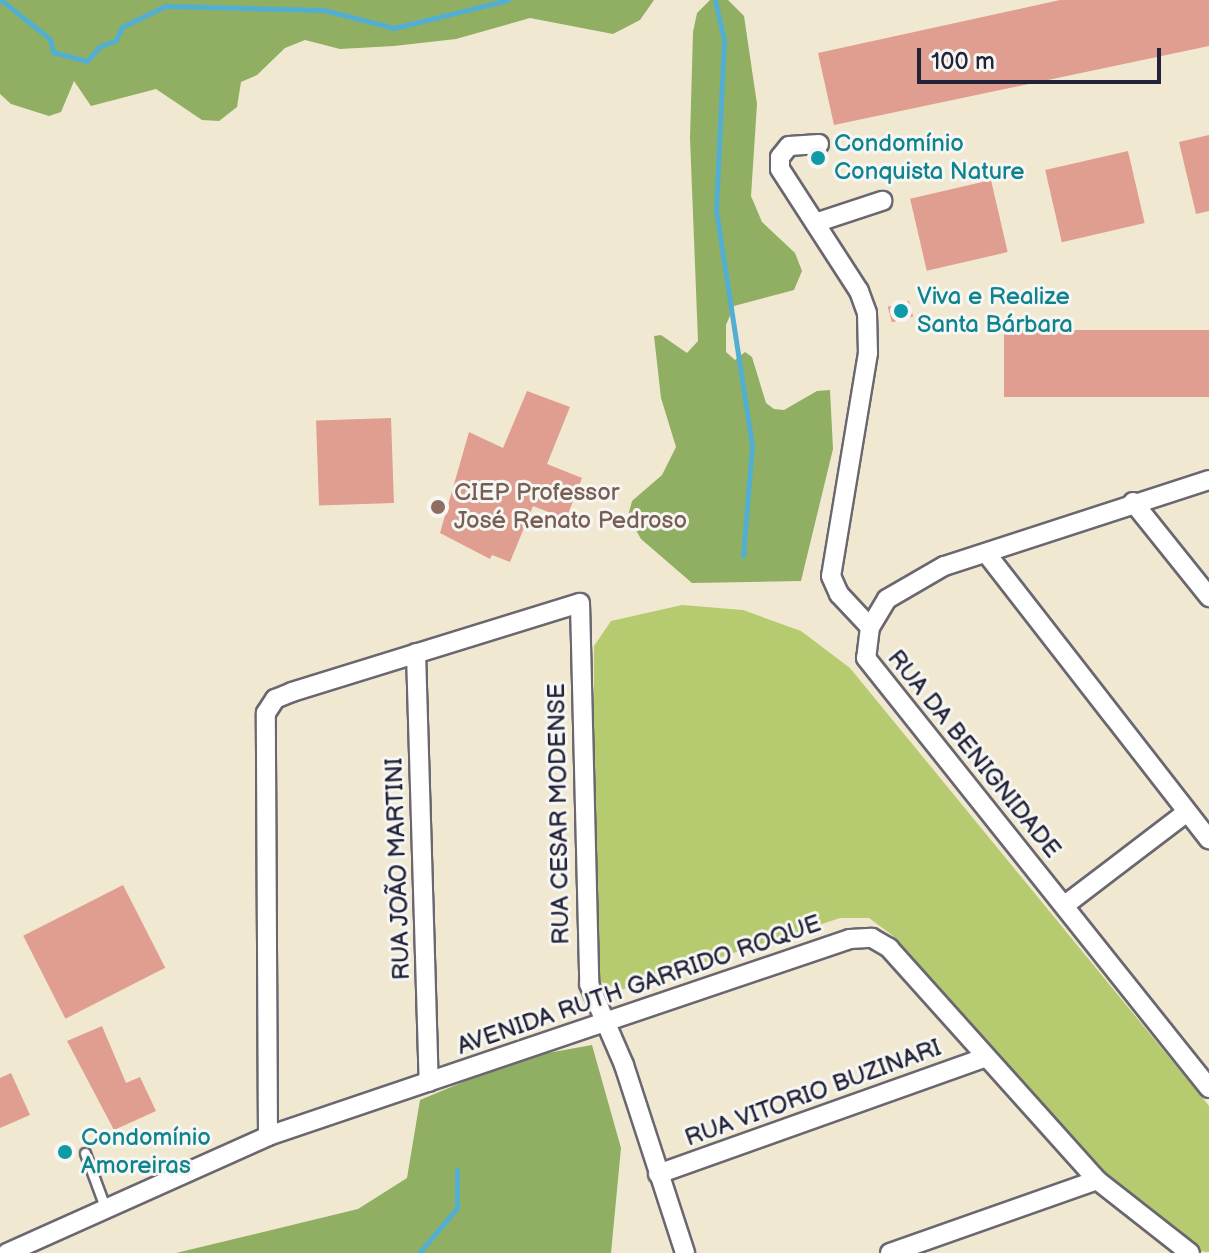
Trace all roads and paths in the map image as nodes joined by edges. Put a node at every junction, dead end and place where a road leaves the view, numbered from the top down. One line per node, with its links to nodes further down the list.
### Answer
1 (814, 143): 3 (street)
2 (882, 201): 3 (street)
3 (815, 223): 8 (street)
4 (1209, 480): 5 (street, RUA DA BENIGNIDADE)
5 (1133, 502): 6 (street, RUA DA BENIGNIDADE); 7 (street)
6 (986, 553): 8 (street, RUA DA BENIGNIDADE); 10 (street)
7 (1209, 597)
8 (870, 627): 12 (street, RUA DA BENIGNIDADE)
9 (416, 653): 13 (street, RUA CESAR MODENSE); 15 (street, RUA JOÃO MARTINI); 17 (street)
10 (1187, 812): 11 (street); 12 (street)
11 (1209, 839)
12 (1065, 905): 16 (street, RUA DA BENIGNIDADE)
13 (604, 1021): 14 (street, AVENIDA RUTH GARRIDO ROQUE); 15 (street, AVENIDA RUTH GARRIDO ROQUE); 19 (street, RUA CESAR MODENSE)
14 (983, 1058): 19 (street, RUA VITORIO BUZINARI); 20 (street, AVENIDA RUTH GARRIDO ROQUE)
15 (429, 1082): 17 (street, AVENIDA RUTH GARRIDO ROQUE)
16 (1209, 1088)
17 (268, 1136): 21 (street, AVENIDA RUTH GARRIDO ROQUE)
18 (85, 1153): 21 (lane)
19 (658, 1174): 23 (street, RUA CESAR MODENSE)
20 (1097, 1180): 24 (street); 25 (street, AVENIDA RUTH GARRIDO ROQUE)
21 (105, 1207): 22 (street, AVENIDA RUTH GARRIDO ROQUE)
22 (7, 1253)
23 (685, 1253)
24 (890, 1253)
25 (1190, 1253)

